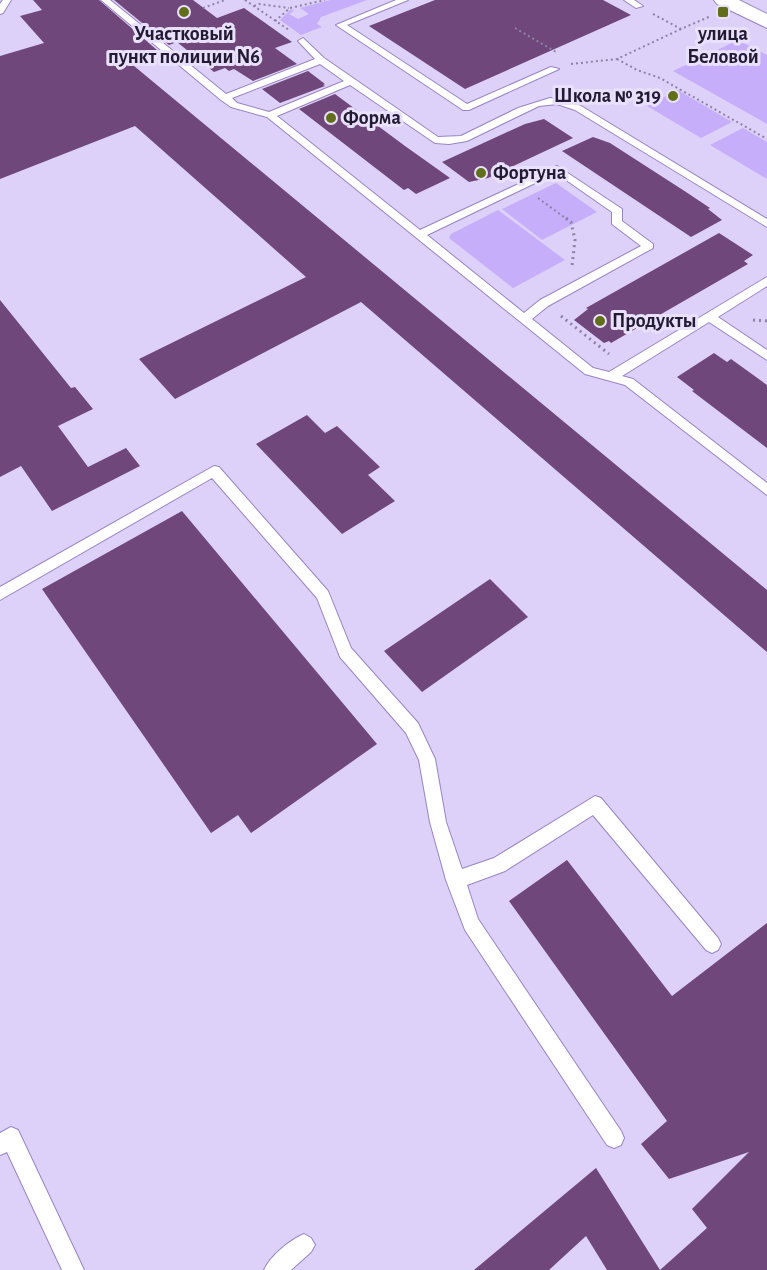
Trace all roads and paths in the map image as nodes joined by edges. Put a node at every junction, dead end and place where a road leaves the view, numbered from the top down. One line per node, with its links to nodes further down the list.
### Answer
1 (7, 0): 16 (lane)
2 (105, 0): 30 (lane)
3 (225, 0): 14 (path)
4 (245, 0): 12 (path)
5 (254, 0): 11 (path)
6 (266, 0): 11 (path)
7 (325, 0): 15 (path)
8 (404, 0): 28 (lane)
9 (628, 0): 13 (lane)
10 (724, 0): 19 (street)
11 (259, 3): 12 (path); 15 (path)
12 (254, 6): 18 (path)
13 (639, 6): 21 (path)
14 (203, 8)
15 (290, 8): 18 (path)
16 (0, 11)
17 (708, 17): 21 (path)
18 (275, 21): 22 (path)
19 (767, 22)
20 (515, 28): 26 (path)
21 (681, 29): 24 (path)
22 (292, 33)
23 (303, 41): 25 (lane)
24 (617, 59): 26 (path); 32 (path)
25 (321, 60): 29 (lane); 30 (lane)
26 (574, 63): 27 (path)
27 (565, 66)
28 (554, 69)
29 (351, 81): 31 (lane); 34 (lane)
30 (225, 98): 31 (lane)
31 (270, 115): 35 (lane)
32 (767, 139)
33 (520, 186): 35 (lane); 37 (path); 37 (lane)
34 (767, 224)
35 (420, 234): 39 (lane)
36 (767, 281): 38 (lane)
37 (579, 283): 39 (lane)
38 (710, 316): 42 (lane); 43 (lane)
39 (524, 319): 43 (lane)
40 (566, 321): 41 (path)
41 (600, 347)
42 (767, 356)
43 (610, 377): 44 (lane)
44 (767, 490)
45 (0, 594): 46 (lane)
46 (455, 880): 47 (lane); 48 (lane)
47 (712, 944)
48 (614, 1138)
49 (0, 1145): 51 (lane)
50 (304, 1245): 52 (lane)
51 (73, 1270)
52 (275, 1270)

